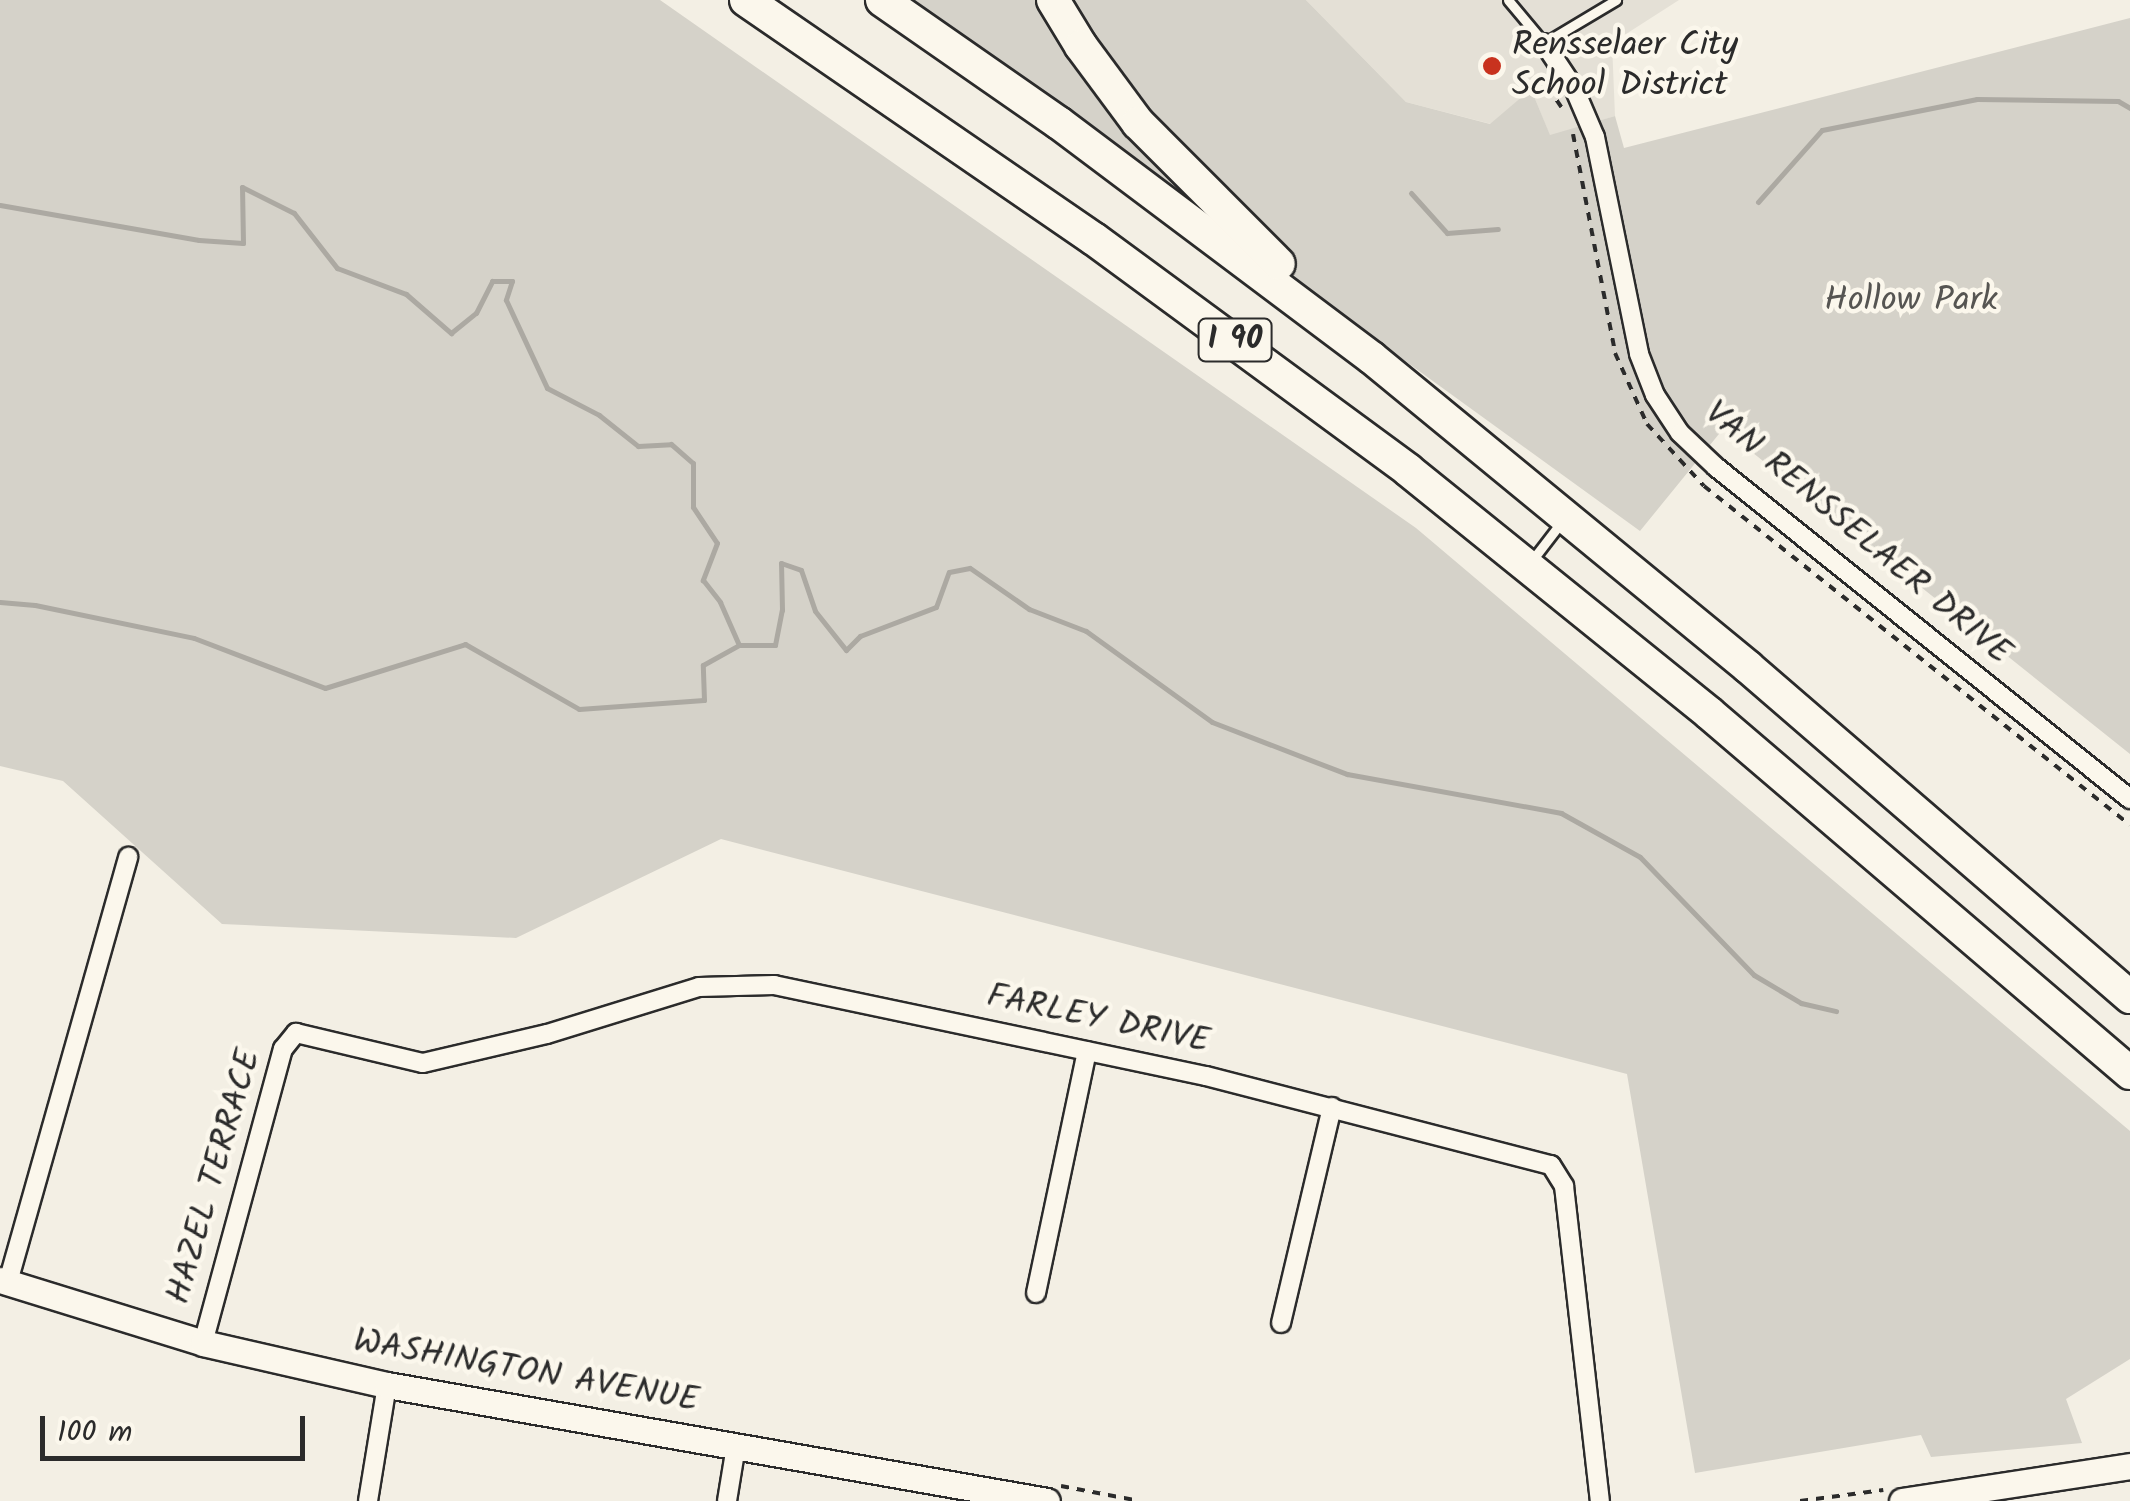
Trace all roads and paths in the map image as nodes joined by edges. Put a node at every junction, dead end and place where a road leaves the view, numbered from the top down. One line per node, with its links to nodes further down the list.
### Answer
1 (746, 0): 12 (highway, I 90)
2 (882, 0): 10 (highway, I 90)
3 (1054, 0): 10 (highway)
4 (1508, 0): 6 (lane)
5 (1616, 0): 6 (lane)
6 (1544, 43): 13 (street, VAN RENSSELAER DRIVE)
7 (1538, 74): 8 (path)
8 (1566, 116)
9 (1571, 126): 14 (path)
10 (1432, 406): 11 (highway, I 90)
11 (1566, 516): 12 (lane); 16 (highway, I 90)
12 (1528, 565): 19 (highway, I 90)
13 (2130, 798)
14 (2130, 825)
15 (128, 857): 21 (street)
16 (2130, 997)
17 (296, 1033): 18 (street, FARLEY DRIVE); 24 (street, HAZEL TERRACE)
18 (1086, 1051): 20 (street, FARLEY DRIVE); 22 (street)
19 (2130, 1073)
20 (1332, 1107): 23 (street); 32 (street, FARLEY DRIVE)
21 (4, 1281): 24 (street, WASHINGTON AVENUE)
22 (1036, 1293)
23 (1282, 1323)
24 (204, 1343): 25 (street, WASHINGTON AVENUE)
25 (388, 1385): 26 (street, WASHINGTON AVENUE); 29 (street)
26 (736, 1446): 30 (street); 31 (street, WASHINGTON AVENUE)
27 (2130, 1466): 28 (street)
28 (1933, 1499): 33 (street)
29 (368, 1501)
30 (726, 1501)
31 (1048, 1501)
32 (1600, 1501)
33 (1902, 1501)

